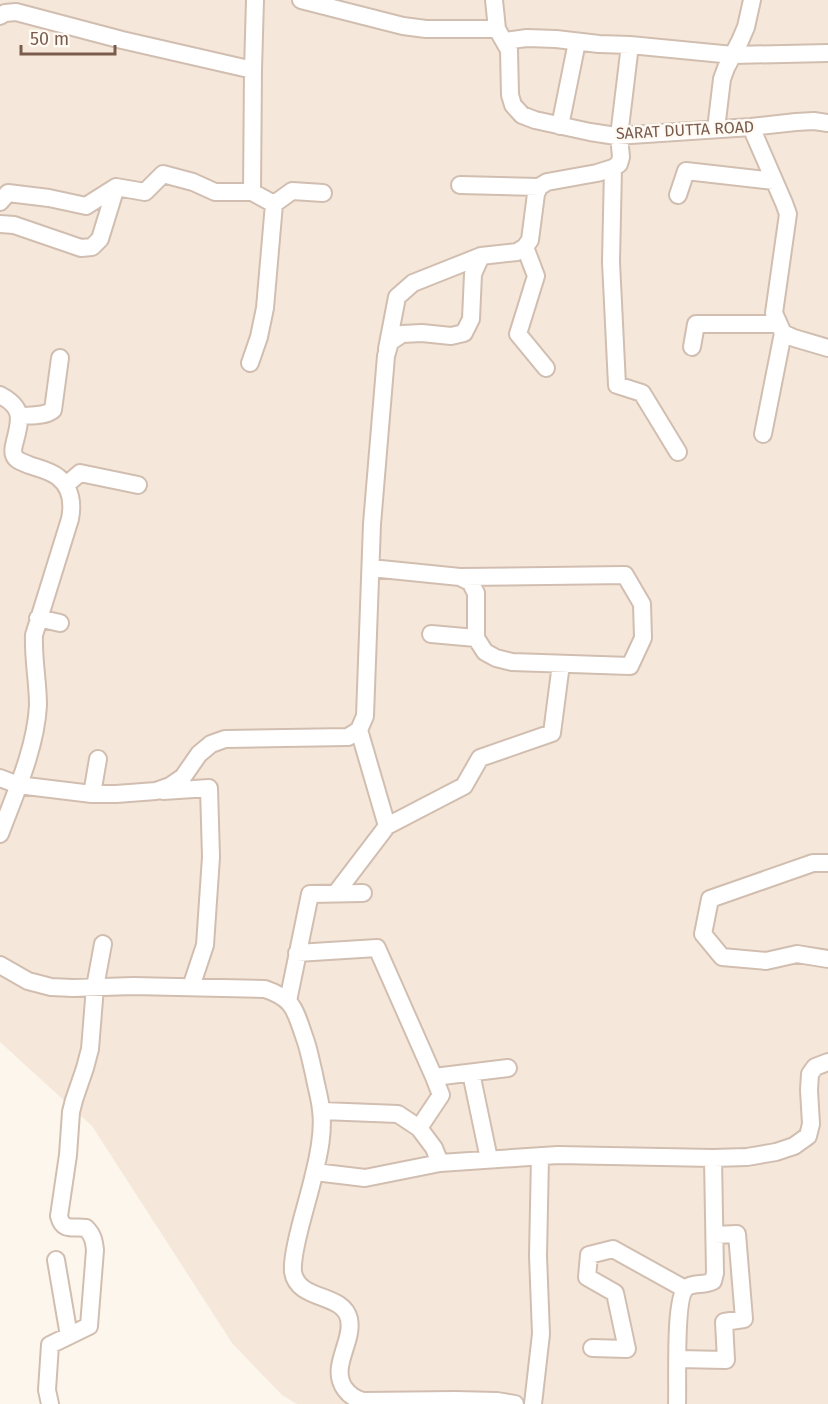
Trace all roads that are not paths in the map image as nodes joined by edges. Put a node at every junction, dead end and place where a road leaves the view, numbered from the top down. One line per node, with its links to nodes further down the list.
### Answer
1 (18, 0): 6 (street)
2 (255, 0): 12 (street)
3 (301, 0): 7 (street)
4 (494, 0): 7 (street, SARAT DUTTA ROAD)
5 (752, 0): 11 (street)
6 (3, 14): 12 (street)
7 (500, 35): 8 (street); 14 (street, SARAT DUTTA ROAD)
8 (577, 42): 9 (street); 14 (street)
9 (630, 45): 11 (street); 17 (street)
10 (828, 53): 11 (street)
11 (733, 55): 16 (street)
12 (253, 70): 23 (street)
13 (828, 123): 15 (street, SARAT DUTTA ROAD)
14 (560, 126): 17 (street, SARAT DUTTA ROAD)
15 (751, 127): 16 (street, SARAT DUTTA ROAD); 19 (street)
16 (716, 129): 17 (street, SARAT DUTTA ROAD)
17 (619, 135): 18 (street)
18 (612, 168): 22 (street); 41 (street)
19 (774, 181): 25 (street); 31 (street)
20 (460, 185): 22 (street)
21 (116, 187): 23 (street); 26 (street); 28 (street)
22 (539, 187): 29 (street)
23 (252, 192): 27 (street)
24 (323, 193): 27 (street)
25 (678, 195)
26 (0, 202)
27 (274, 204): 36 (street)
28 (0, 224)
29 (525, 247): 30 (street); 37 (street)
30 (481, 256): 34 (street); 34 (street)
31 (781, 329): 32 (street); 33 (street); 40 (street)
32 (692, 347)
33 (828, 348)
34 (386, 356): 46 (street)
35 (60, 358): 39 (street)
36 (250, 363)
37 (546, 368)
38 (0, 395): 39 (street)
39 (19, 416): 43 (street)
40 (763, 434)
41 (678, 452)
42 (0, 458): 43 (street)
43 (18, 461): 45 (street)
44 (138, 484): 45 (street)
45 (66, 485): 48 (street)
46 (371, 568): 47 (street); 53 (street)
47 (460, 577): 51 (street); 52 (street)
48 (38, 618): 49 (street); 56 (street)
49 (60, 623)
50 (431, 634): 51 (street)
51 (476, 638): 52 (street)
52 (561, 664): 60 (street)
53 (360, 730): 57 (street); 60 (street)
54 (98, 759): 59 (street)
55 (0, 778): 56 (street)
56 (18, 785): 58 (street); 59 (street); 61 (street)
57 (156, 791): 59 (street); 70 (street)
58 (0, 794)
59 (92, 794)
60 (387, 826): 63 (street)
61 (0, 834)
62 (828, 863): 67 (street)
63 (336, 893): 64 (street); 66 (street)
64 (363, 893)
65 (103, 944): 69 (street)
66 (297, 954): 71 (street); 75 (street)
67 (828, 959)
68 (0, 965): 69 (street)
69 (95, 987): 70 (street); 86 (street)
70 (191, 987): 71 (street)
71 (288, 1000): 76 (street)
72 (828, 1062): 79 (street)
73 (508, 1068): 74 (street)
74 (471, 1073): 75 (street); 80 (street)
75 (434, 1077): 77 (street)
76 (321, 1111): 77 (street); 82 (street)
77 (419, 1128): 81 (street)
78 (540, 1156): 79 (street); 80 (street); 91 (street)
79 (713, 1158): 83 (street)
80 (489, 1159): 81 (street)
81 (440, 1163): 82 (street)
82 (315, 1172): 90 (street)
83 (715, 1235): 85 (street); 88 (street)
84 (56, 1260): 86 (street)
85 (685, 1289): 87 (street); 88 (street)
86 (69, 1336): 89 (street)
87 (592, 1348)
88 (678, 1359): 92 (street)
89 (50, 1404)
90 (515, 1404)
91 (533, 1404)
92 (677, 1404)

